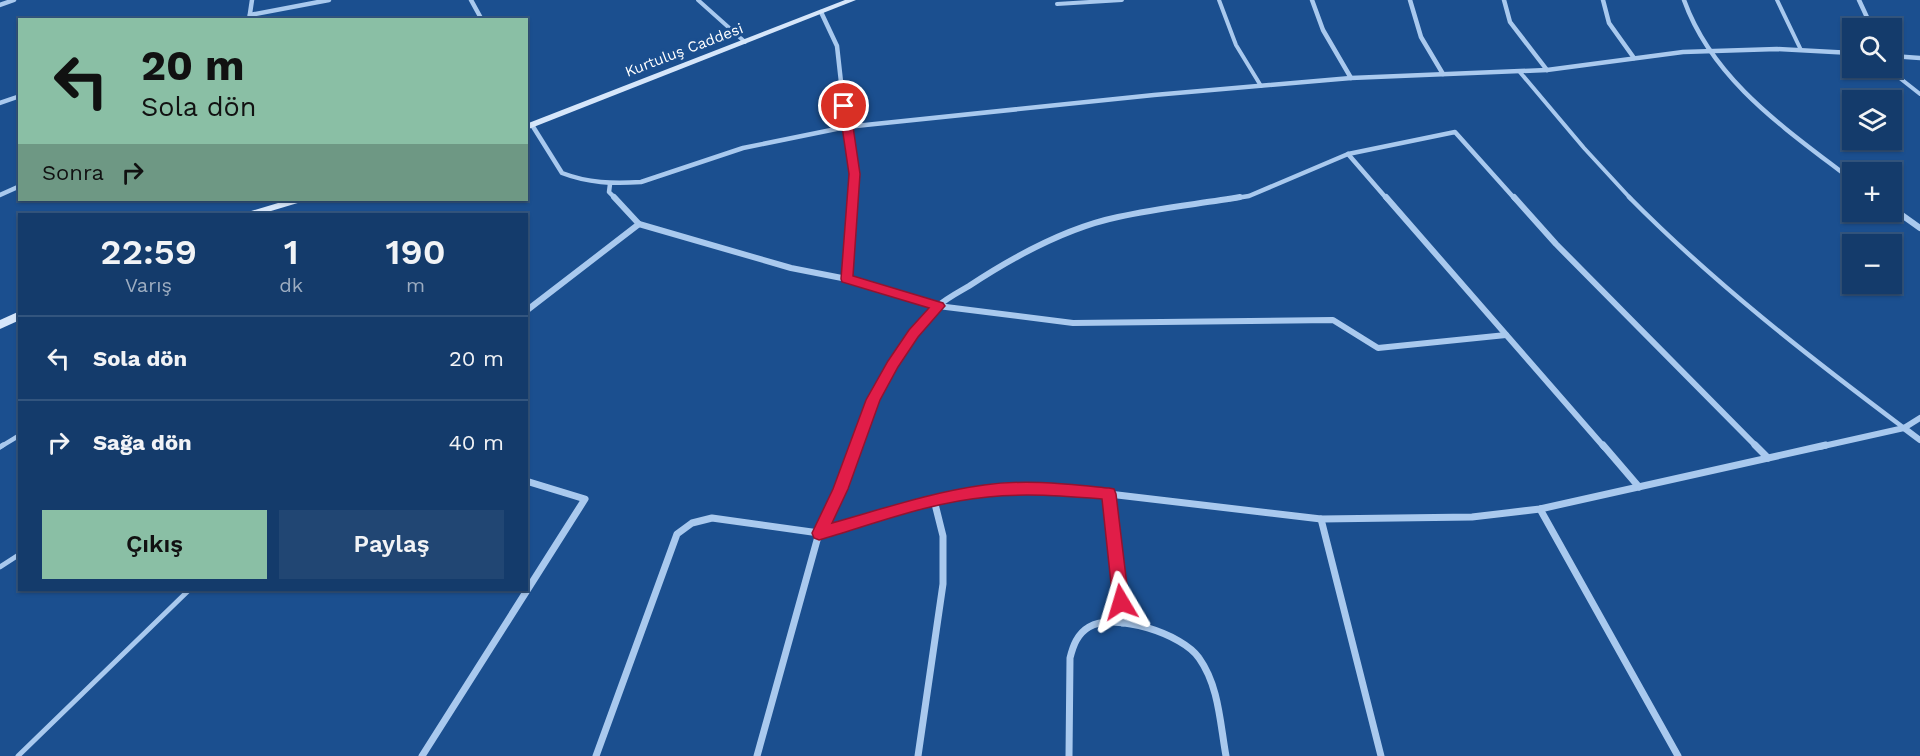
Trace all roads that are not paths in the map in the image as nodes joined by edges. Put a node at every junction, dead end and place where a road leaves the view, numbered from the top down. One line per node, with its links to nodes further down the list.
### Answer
1 (14, 0): 17 (street)
2 (252, 0): 19 (street)
3 (329, 0): 19 (street)
4 (471, 0): 20 (street)
5 (698, 0): 22 (lane)
6 (852, 0): 18 (main road, Kurtuluş Caddesi)
7 (1122, 0): 16 (lane)
8 (1219, 0): 34 (lane)
9 (1312, 0): 32 (street)
10 (1410, 0): 31 (street)
11 (1504, 0): 29 (street)
12 (1603, 0): 28 (street)
13 (1684, 0): 23 (street)
14 (1777, 0): 24 (lane)
15 (1859, 0): 21 (street)
16 (1057, 4)
17 (0, 5)
18 (821, 12): 22 (main road, Kurtuluş Caddesi); 39 (street)
19 (249, 17)
20 (481, 18)
21 (1867, 18)
22 (745, 42): 38 (main road, Kurtuluş Caddesi)
23 (1707, 50): 24 (street); 28 (street); 41 (street)
24 (1801, 50): 25 (street)
25 (1842, 52)
26 (1902, 56): 27 (street)
27 (1920, 57)
28 (1634, 58): 29 (street)
29 (1547, 70): 30 (street)
30 (1520, 71): 31 (street); 57 (lane)
31 (1443, 74): 32 (street)
32 (1351, 78): 34 (street)
33 (1900, 78): 35 (lane)
34 (1261, 86): 39 (street)
35 (1920, 94)
36 (18, 97): 37 (street)
37 (0, 104)
38 (529, 126): 42 (street)
39 (846, 127): 42 (street); 50 (street)
40 (1348, 154): 51 (street); 55 (street); 61 (street)
41 (1842, 172)
42 (610, 184): 48 (street)
43 (18, 187): 44 (street)
44 (0, 195)
45 (294, 201): 46 (main road)
46 (255, 213)
47 (1902, 215): 49 (street)
48 (639, 224): 50 (street); 52 (street)
49 (1920, 228)
50 (847, 279): 51 (street)
51 (938, 306): 55 (street); 68 (street)
52 (528, 309)
53 (18, 316): 54 (main road)
54 (0, 325)
55 (1506, 335): 63 (street)
56 (1920, 418): 57 (street)
57 (1904, 428): 59 (street); 61 (street)
58 (18, 436): 60 (lane)
59 (1920, 440)
60 (0, 447)
61 (1768, 458): 63 (street)
62 (528, 482): 71 (street)
63 (1638, 487): 66 (street)
64 (1109, 494): 65 (street); 67 (street); 74 (street)
65 (934, 500): 68 (street); 79 (street)
66 (1540, 509): 67 (street); 83 (street)
67 (1321, 519): 82 (street)
68 (819, 533): 77 (street); 78 (street)
69 (18, 555): 70 (lane)
70 (0, 567)
71 (528, 589)
72 (188, 591): 75 (lane)
73 (527, 591): 76 (street)
74 (1123, 623): 80 (street); 81 (street)
75 (18, 756)
76 (422, 756)
77 (596, 756)
78 (757, 756)
79 (918, 756)
80 (1069, 756)
81 (1226, 756)
82 (1382, 756)
83 (1678, 756)

